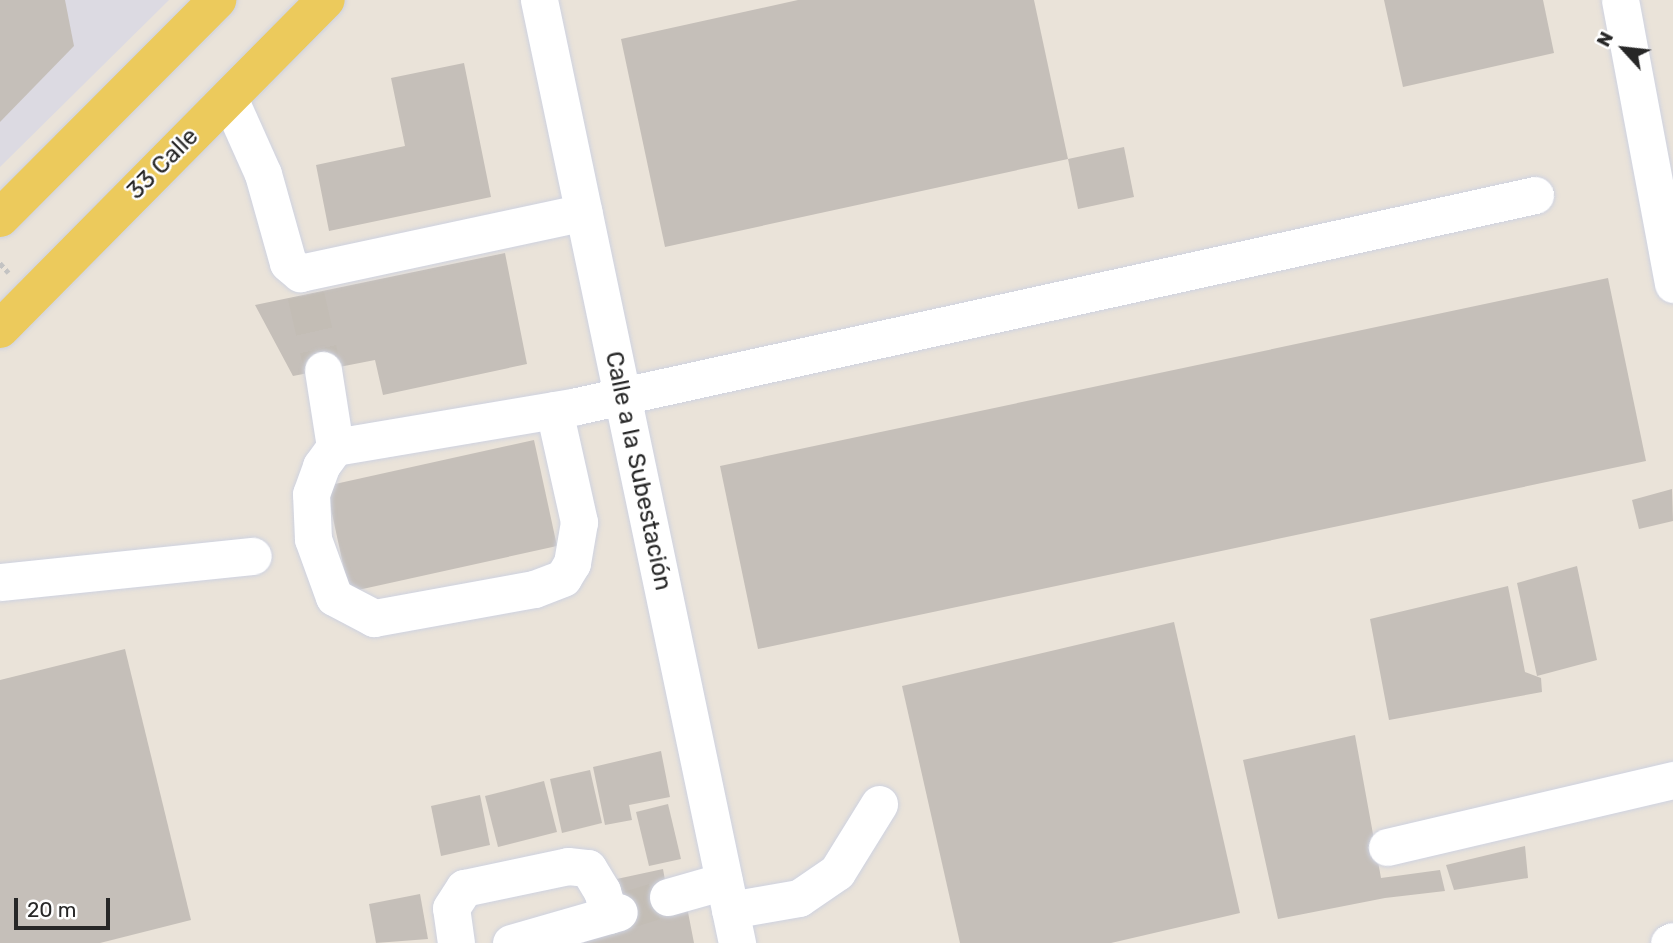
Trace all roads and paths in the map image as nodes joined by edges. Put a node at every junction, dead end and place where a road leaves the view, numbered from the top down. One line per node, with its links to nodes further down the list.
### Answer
1 (327, 0): 5 (main road, 33 Calle)
2 (539, 0): 8 (street, Calle a la Subestación)
3 (1620, 0): 10 (street)
4 (207, 4): 9 (main road)
5 (229, 98): 6 (main road, 33 Calle); 8 (street)
6 (153, 174): 11 (main road); 12 (main road, 33 Calle)
7 (1535, 195): 14 (street)
8 (584, 212): 14 (street, Calle a la Subestación)
9 (0, 218)
10 (1673, 284)
11 (0, 292)
12 (0, 329)
13 (323, 370): 16 (street)
14 (622, 395): 15 (street); 23 (street, Calle a la Subestación)
15 (554, 410): 16 (street); 16 (street)
16 (335, 447)
17 (253, 556): 18 (street)
18 (0, 582)
19 (1673, 780): 21 (street)
20 (879, 804): 23 (street)
21 (1387, 847)
22 (668, 897): 23 (street)
23 (731, 911)
24 (456, 943): 25 (street)
25 (511, 943)

